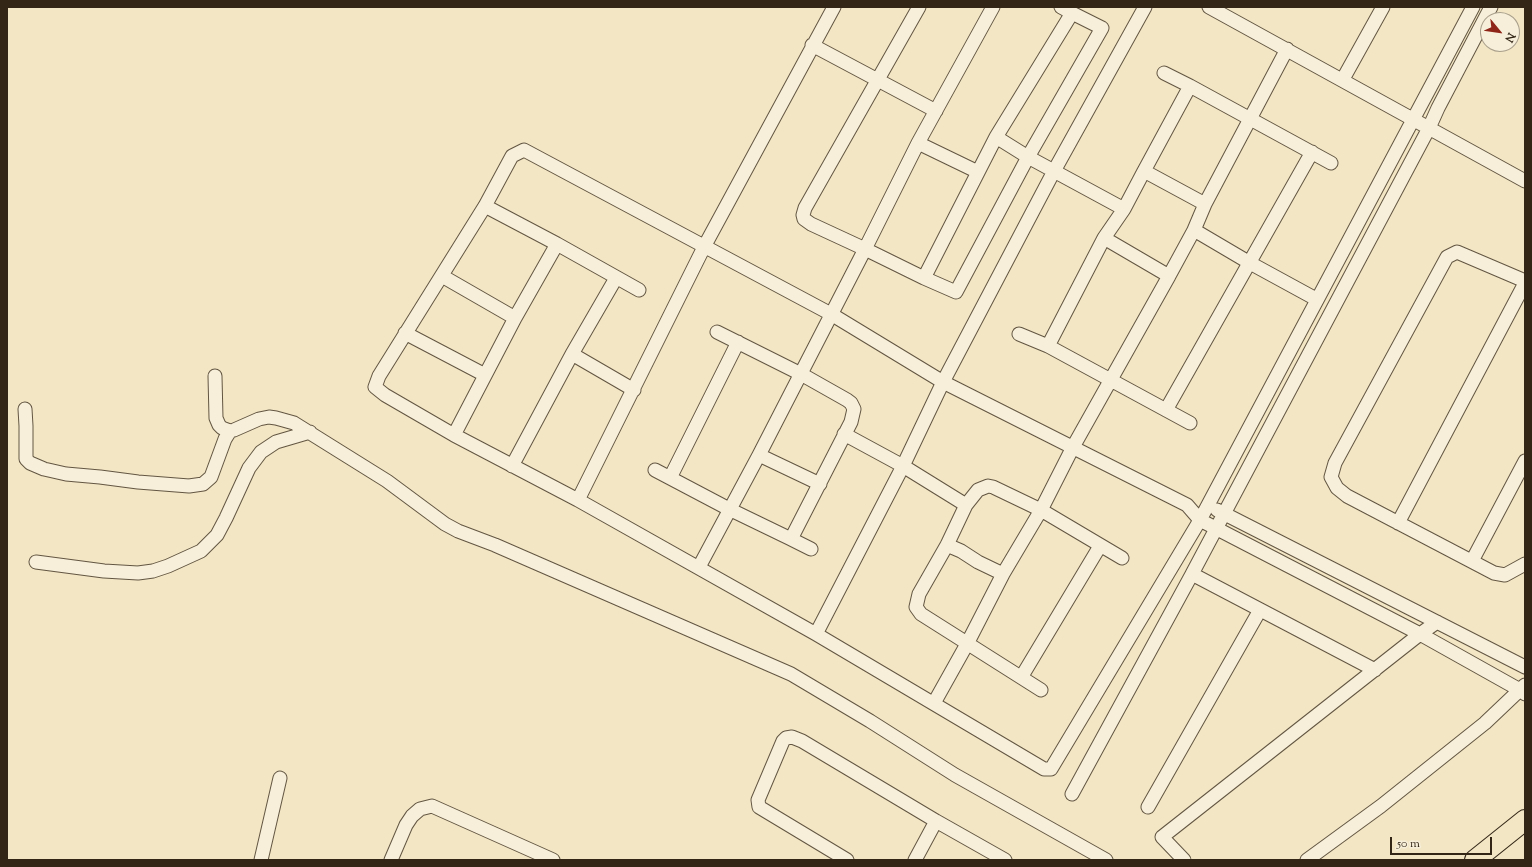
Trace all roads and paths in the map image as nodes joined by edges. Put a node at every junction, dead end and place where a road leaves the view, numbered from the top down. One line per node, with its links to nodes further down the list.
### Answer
1 (834, 7): 10 (street)
2 (919, 7): 13 (street)
3 (993, 7): 16 (street)
4 (1145, 7): 25 (street)
5 (1210, 7): 11 (street)
6 (1472, 7): 18 (street)
7 (1491, 7): 19 (street)
8 (1382, 8): 14 (street)
9 (1067, 10): 20 (street); 23 (street)
10 (812, 45): 13 (street); 35 (street)
11 (1287, 49): 14 (street); 17 (street)
12 (1164, 73): 15 (street)
13 (878, 80): 16 (street); 36 (street)
14 (1343, 80): 18 (street)
15 (1190, 86): 17 (street); 26 (street)
16 (936, 111): 21 (street)
17 (1250, 118): 22 (street); 29 (street)
18 (1414, 119): 19 (street); 44 (street)
19 (1429, 128): 28 (street); 80 (street)
20 (996, 137): 23 (street); 27 (street)
21 (918, 143): 27 (street); 36 (street)
22 (1312, 152): 24 (street); 37 (street)
23 (1028, 157): 25 (street); 41 (street)
24 (1331, 163)
25 (1054, 171): 31 (street); 57 (street)
26 (1144, 171): 29 (street); 31 (street)
27 (978, 172): 41 (street)
28 (1525, 181)
29 (1205, 204): 32 (street)
30 (485, 206): 34 (street); 35 (street); 38 (street)
31 (1124, 209): 33 (street)
32 (1194, 230): 37 (street); 39 (street)
33 (1104, 238): 39 (street); 51 (street)
34 (557, 244): 40 (street); 46 (street)
35 (704, 247): 45 (street); 58 (street)
36 (865, 249): 41 (street); 45 (street)
37 (1250, 263): 44 (street); 60 (street)
38 (442, 276): 46 (street); 48 (street)
39 (1169, 276): 56 (street)
40 (616, 278): 43 (street); 52 (street)
41 (924, 278)
42 (1525, 282): 82 (street); 82 (street)
43 (639, 290)
44 (1316, 299): 77 (street)
45 (830, 314): 53 (street); 57 (street)
46 (515, 318): 54 (street)
47 (717, 332): 50 (street)
48 (405, 333): 54 (street); 65 (street)
49 (1019, 334): 51 (street)
50 (738, 342): 53 (street); 72 (street)
51 (1048, 346): 56 (street)
52 (572, 354): 58 (street); 69 (street)
53 (801, 374): 64 (street); 67 (street)
54 (485, 375): 65 (street)
55 (215, 376): 62 (street)
56 (1111, 380): 60 (street); 66 (street)
57 (943, 382): 66 (street); 70 (street)
58 (634, 390): 74 (street)
59 (25, 409): 62 (street)
60 (1166, 410): 61 (street)
61 (1190, 423)
62 (230, 431): 63 (street)
63 (310, 432): 90 (street); 117 (street)
64 (844, 434): 70 (street); 73 (street)
65 (454, 435): 69 (street)
66 (1073, 447): 76 (street); 79 (street)
67 (759, 455): 73 (street); 78 (street)
68 (1525, 461): 89 (street)
69 (512, 466): 74 (street)
70 (903, 466): 75 (street); 97 (street)
71 (655, 470): 72 (street)
72 (670, 478): 78 (street)
73 (820, 484): 84 (street)
74 (578, 500): 92 (street)
75 (966, 505): 79 (street); 85 (street)
76 (1187, 505): 77 (street); 81 (street)
77 (1207, 505): 80 (street); 81 (street)
78 (729, 509): 84 (street); 92 (street)
79 (1041, 510): 86 (street); 93 (street)
80 (1224, 513): 83 (street); 96 (street)
81 (1200, 520): 83 (street); 105 (street)
82 (1398, 523): 89 (street)
83 (1216, 528): 94 (street); 98 (street)
84 (791, 539): 87 (street)
85 (947, 545): 93 (street); 99 (street)
86 (1100, 546): 88 (street); 102 (street)
87 (811, 549)
88 (1122, 558)
89 (1472, 561): 91 (street)
90 (36, 562)
91 (1525, 564)
92 (699, 567): 97 (street)
93 (1003, 574): 99 (street)
94 (1192, 574): 95 (street); 107 (street)
95 (1260, 610): 101 (street); 108 (street)
96 (1437, 622): 98 (street); 100 (street)
97 (816, 634): 105 (street)
98 (1420, 634): 101 (street); 103 (street)
99 (967, 644): 102 (street); 105 (street)
100 (1525, 667)
101 (1374, 670): 118 (street)
102 (1022, 676): 104 (street)
103 (1524, 689): 119 (street)
104 (1041, 690)
105 (934, 703)
106 (280, 778): 111 (street)
107 (1072, 794)
108 (1148, 807)
109 (1525, 820): 120 (highway)
110 (936, 821): 114 (street); 115 (street); 116 (street)
111 (261, 860)
112 (391, 860): 113 (street)
113 (553, 860)
114 (847, 860)
115 (915, 860)
116 (1005, 860)
117 (1106, 860)
118 (1184, 860)
119 (1307, 860)
120 (1475, 860)

